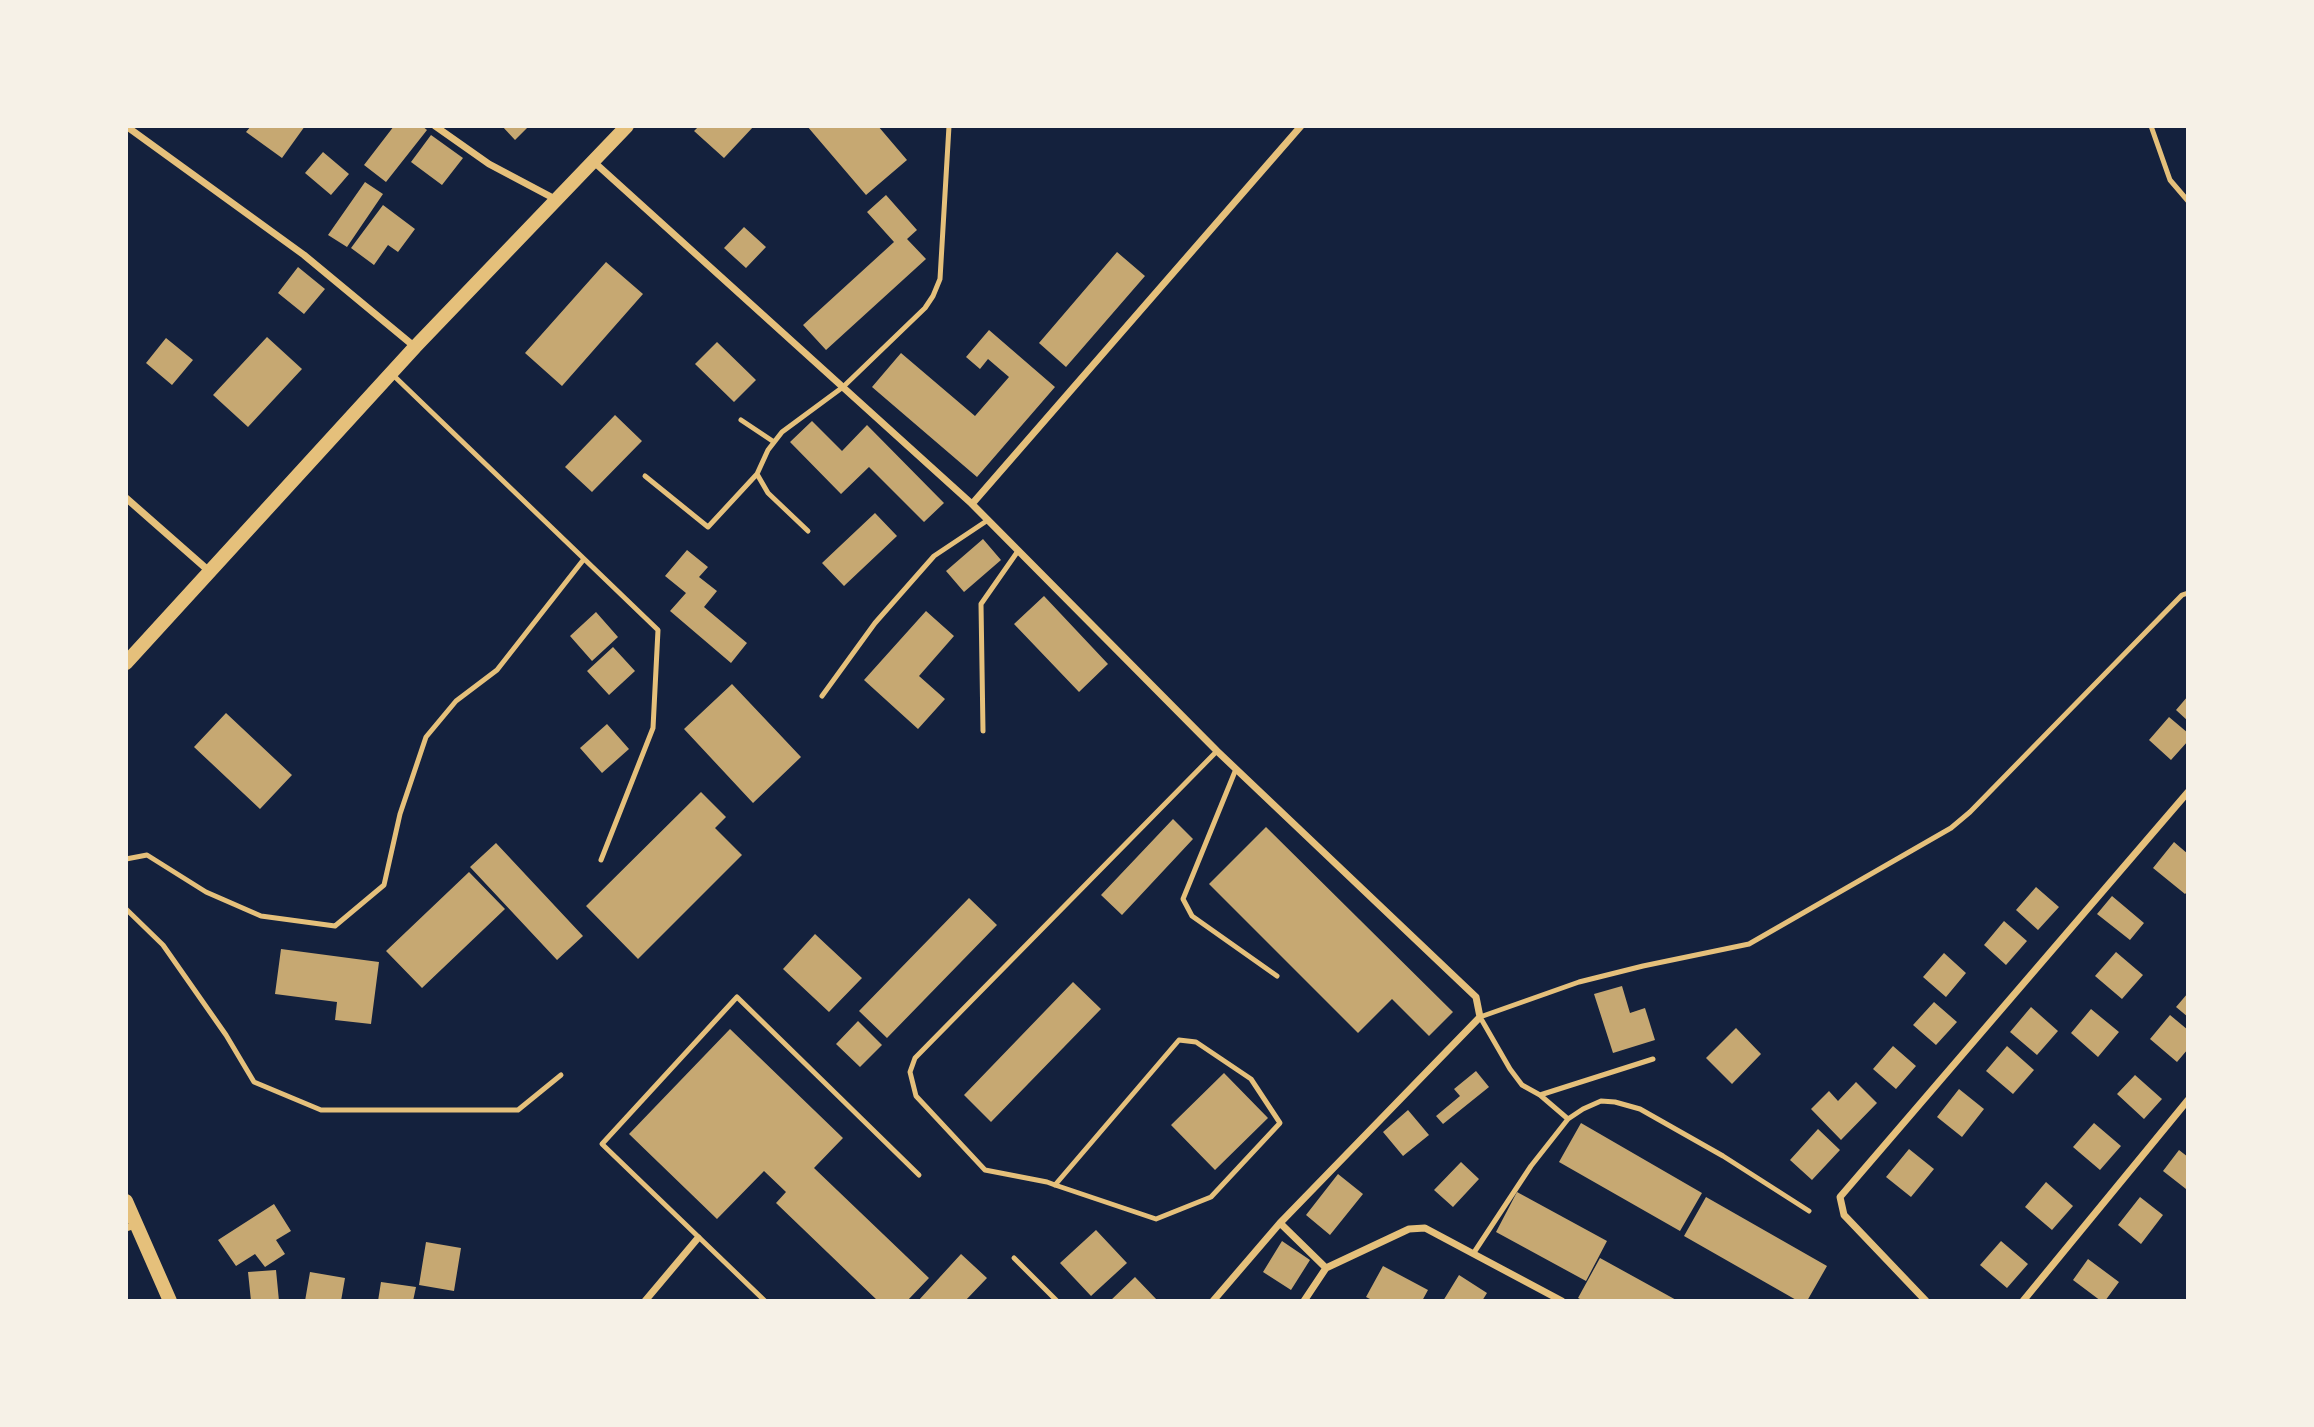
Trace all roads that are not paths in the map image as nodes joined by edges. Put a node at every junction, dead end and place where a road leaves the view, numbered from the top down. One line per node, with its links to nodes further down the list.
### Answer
1 (126, 126): 10 (street)
2 (435, 126): 8 (street)
3 (627, 126): 7 (main road)
4 (949, 126): 12 (lane)
5 (1301, 126): 18 (street)
6 (2151, 126): 9 (lane)
7 (594, 162): 8 (main road); 12 (street)
8 (555, 199): 10 (main road)
9 (2188, 201)
10 (415, 347): 11 (main road)
11 (390, 373): 22 (lane); 23 (main road)
12 (843, 387): 14 (lane); 18 (street)
13 (741, 420): 14 (lane)
14 (774, 442): 15 (lane)
15 (757, 474): 16 (lane); 20 (lane)
16 (645, 477)
17 (126, 498): 23 (street)
18 (972, 504): 19 (street)
19 (988, 520): 21 (street); 26 (lane)
20 (808, 531)
21 (1018, 551): 27 (lane); 28 (street)
22 (584, 559): 31 (lane); 32 (lane)
23 (210, 572): 25 (main road)
24 (2188, 593): 35 (lane)
25 (126, 663)
26 (822, 696)
27 (983, 731)
28 (1217, 751): 29 (street); 42 (lane)
29 (1236, 769): 34 (lane); 35 (street)
30 (2188, 792): 58 (street)
31 (126, 859)
32 (601, 860)
33 (126, 909): 37 (lane)
34 (1277, 976)
35 (1480, 1017): 38 (lane); 45 (street)
36 (1653, 1059): 38 (lane)
37 (561, 1075)
38 (1541, 1095): 40 (lane)
39 (2188, 1100): 59 (street)
40 (1568, 1119): 44 (lane); 48 (lane)
41 (919, 1175): 47 (lane)
42 (1055, 1185): 42 (lane)
43 (126, 1201): 46 (main road)
44 (1809, 1210)
45 (1280, 1223): 50 (street); 55 (street)
46 (131, 1227): 51 (main road)
47 (698, 1238): 52 (street); 53 (lane)
48 (1473, 1254): 50 (street); 57 (street)
49 (1014, 1258): 54 (lane)
50 (1326, 1268): 56 (street)
51 (170, 1301)
52 (645, 1301)
53 (765, 1301)
54 (1057, 1301)
55 (1213, 1301)
56 (1304, 1301)
57 (1562, 1301)
58 (1926, 1301)
59 (2023, 1301)

